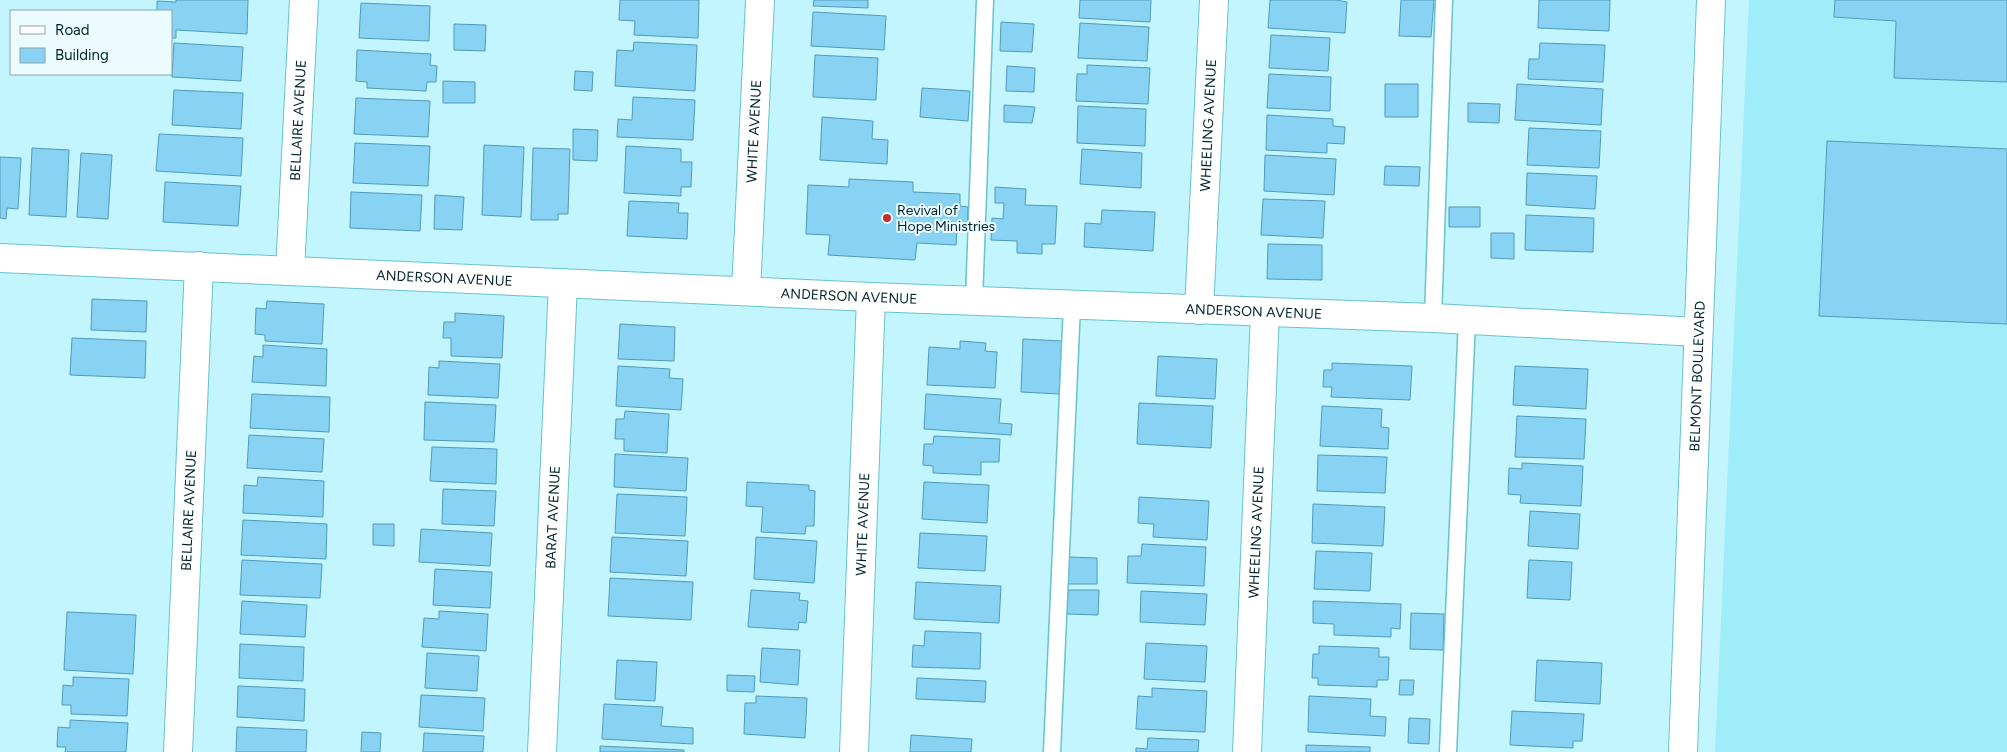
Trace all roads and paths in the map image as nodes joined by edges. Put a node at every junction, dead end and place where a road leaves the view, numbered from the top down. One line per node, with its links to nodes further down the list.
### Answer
1 (304, 0): 9 (street, BELLAIRE AVENUE)
2 (760, 0): 11 (street, WHITE AVENUE)
3 (985, 0): 13 (lane)
4 (1214, 0): 15 (street, WHEELING AVENUE)
5 (1444, 0): 17 (lane)
6 (1711, 0): 19 (street, BELMONT BOULEVARD)
7 (0, 258): 8 (street, ANDERSON AVENUE)
8 (199, 266): 9 (street, ANDERSON AVENUE); 20 (street, BELLAIRE AVENUE)
9 (290, 271): 10 (street, ANDERSON AVENUE)
10 (563, 282): 11 (street, ANDERSON AVENUE); 21 (street, BARAT AVENUE)
11 (746, 291): 12 (street, ANDERSON AVENUE)
12 (871, 297): 13 (street, ANDERSON AVENUE); 22 (street, WHITE AVENUE)
13 (974, 301): 14 (street, ANDERSON AVENUE)
14 (1072, 305): 15 (street, ANDERSON AVENUE); 23 (lane)
15 (1199, 310): 16 (street, ANDERSON AVENUE)
16 (1265, 312): 17 (street, ANDERSON AVENUE); 24 (street, WHEELING AVENUE)
17 (1433, 318): 18 (street, ANDERSON AVENUE)
18 (1467, 320): 19 (street, ANDERSON AVENUE); 25 (lane)
19 (1698, 332): 26 (street, BELMONT BOULEVARD)
20 (178, 752)
21 (542, 752)
22 (854, 752)
23 (1052, 752)
24 (1247, 752)
25 (1448, 752)
26 (1683, 752)

